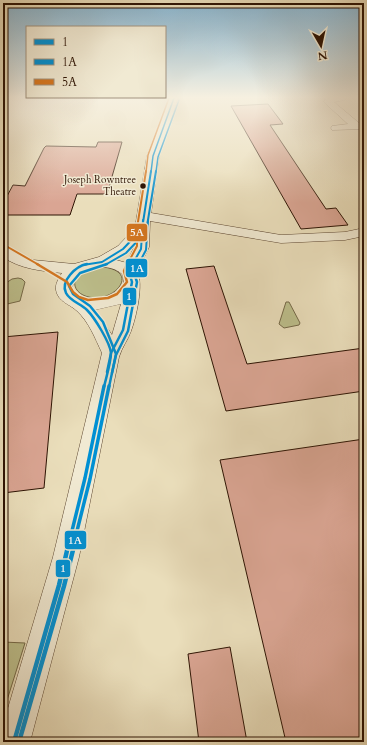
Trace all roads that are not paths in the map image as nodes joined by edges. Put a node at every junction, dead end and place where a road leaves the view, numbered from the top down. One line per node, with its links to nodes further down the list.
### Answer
1 (161, 133): 2 (street)
2 (143, 223): 3 (street); 5 (street); 8 (street)
3 (364, 232)
4 (3, 250): 6 (street)
5 (102, 262): 7 (street); 8 (street)
6 (33, 266): 7 (street); 9 (street)
7 (77, 268): 9 (street)
8 (130, 279): 10 (street); 11 (street)
9 (64, 286): 10 (street)
10 (78, 302): 11 (street)
11 (111, 353): 12 (street)
12 (14, 742)

